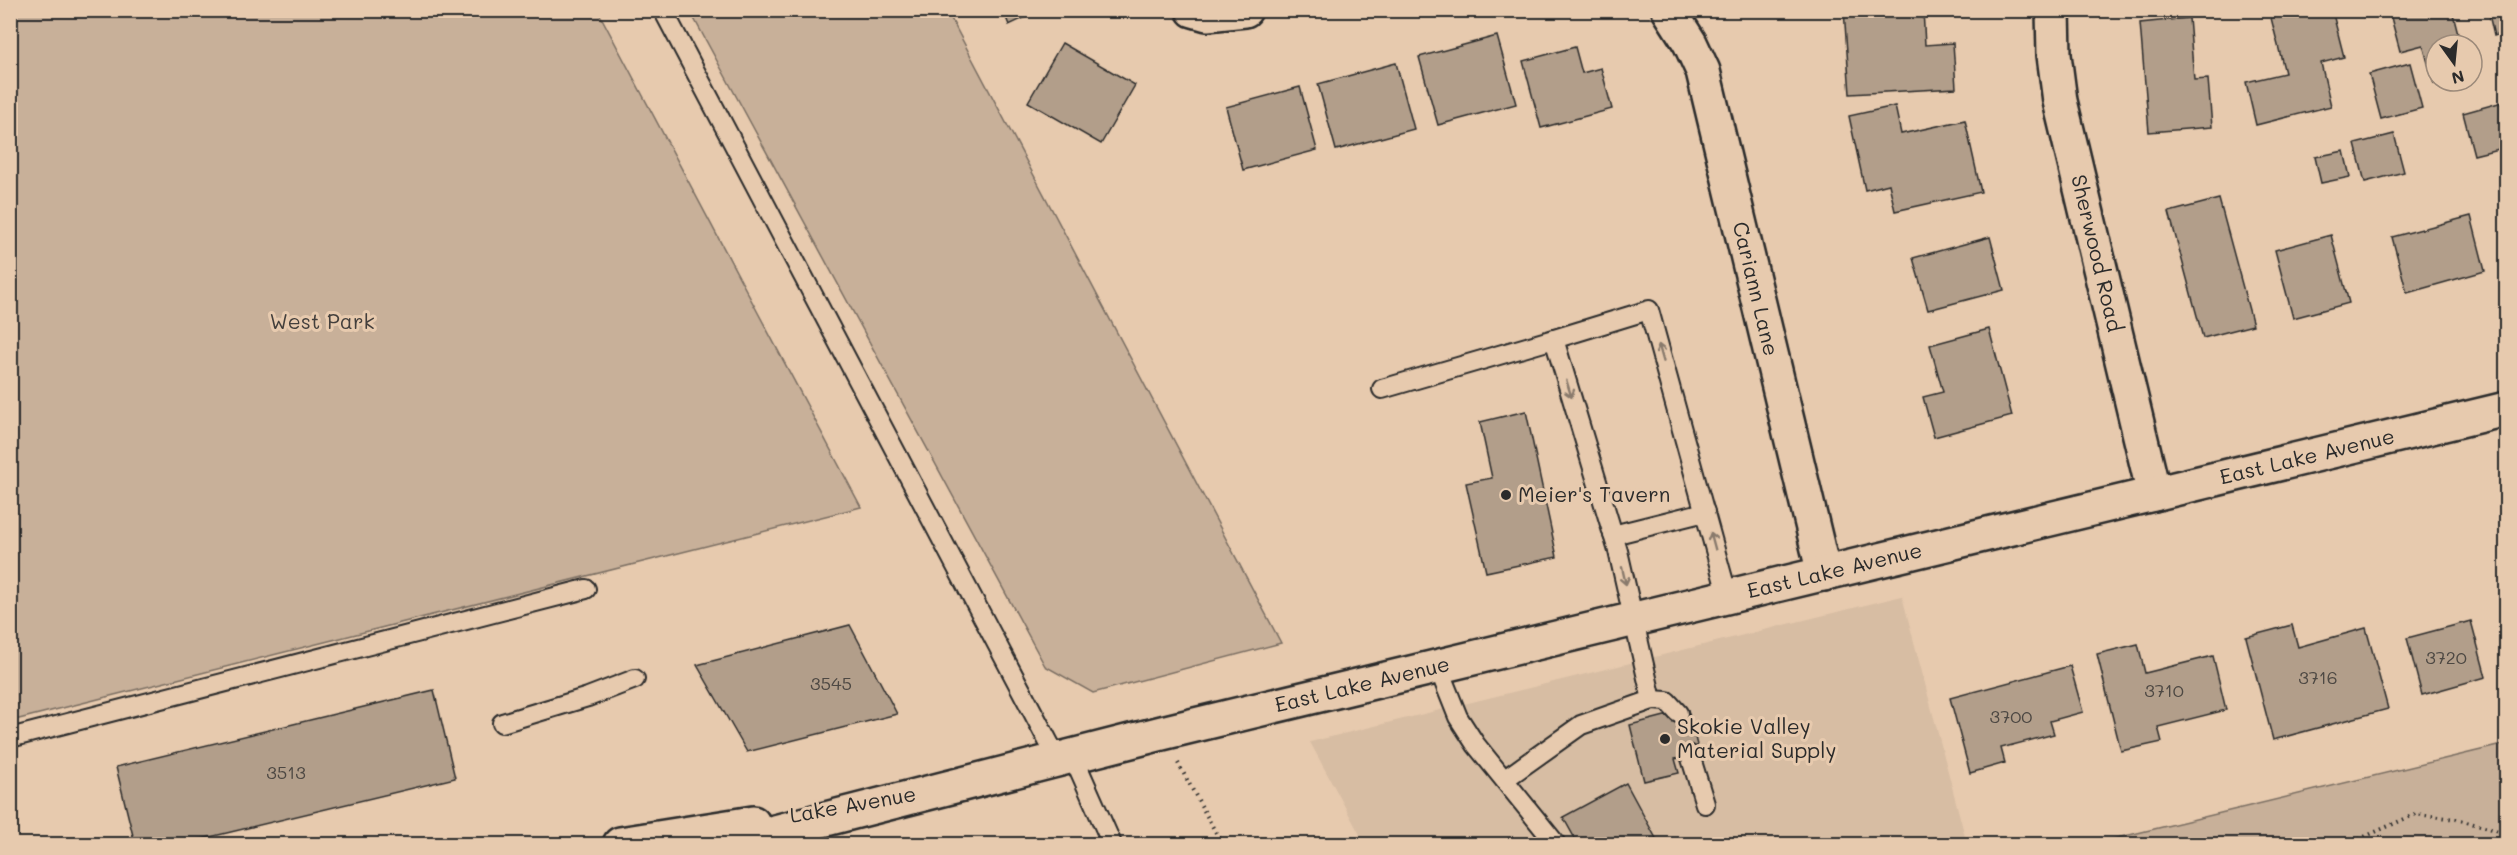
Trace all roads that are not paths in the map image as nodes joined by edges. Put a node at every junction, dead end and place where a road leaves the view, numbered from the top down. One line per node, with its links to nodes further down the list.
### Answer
1 (663, 10): 24 (lane)
2 (1193, 10): 3 (main road)
3 (1245, 10)
4 (1669, 10): 12 (main road, Cariann Lane)
5 (2053, 10): 9 (main road, Sherwood Road)
6 (1554, 339): 7 (lane); 10 (lane, one-way to 6); 11 (lane, one-way to 11)
7 (1382, 389)
8 (2506, 409): 9 (main road, East Lake Avenue)
9 (2154, 494): 12 (main road, East Lake Avenue)
10 (1705, 512): 11 (lane); 14 (lane, one-way to 10)
11 (1613, 535): 15 (lane, one-way to 15)
12 (1824, 574): 14 (main road, East Lake Avenue)
13 (586, 589): 22 (lane)
14 (1728, 597): 15 (main road, East Lake Avenue)
15 (1634, 620): 16 (main road, East Lake Avenue); 18 (lane)
16 (1438, 668): 21 (main road, East Lake Avenue); 25 (lane)
17 (635, 679): 20 (lane)
18 (1652, 700): 19 (lane); 25 (lane)
19 (1678, 713)
20 (502, 723)
21 (1162, 733): 24 (main road, Lake Avenue)
22 (10, 738)
23 (1690, 755): 27 (lane)
24 (1065, 758): 26 (main road, Lake Avenue); 32 (lane)
25 (1505, 779): 33 (lane)
26 (944, 789): 28 (main road, Lake Avenue); 29 (main road, Lake Avenue)
27 (1705, 804)
28 (798, 836): 31 (main road, Lake Avenue)
29 (695, 839): 30 (main road, Lake Avenue)
30 (620, 844)
31 (728, 844)
32 (1112, 844)
33 (1556, 844)

